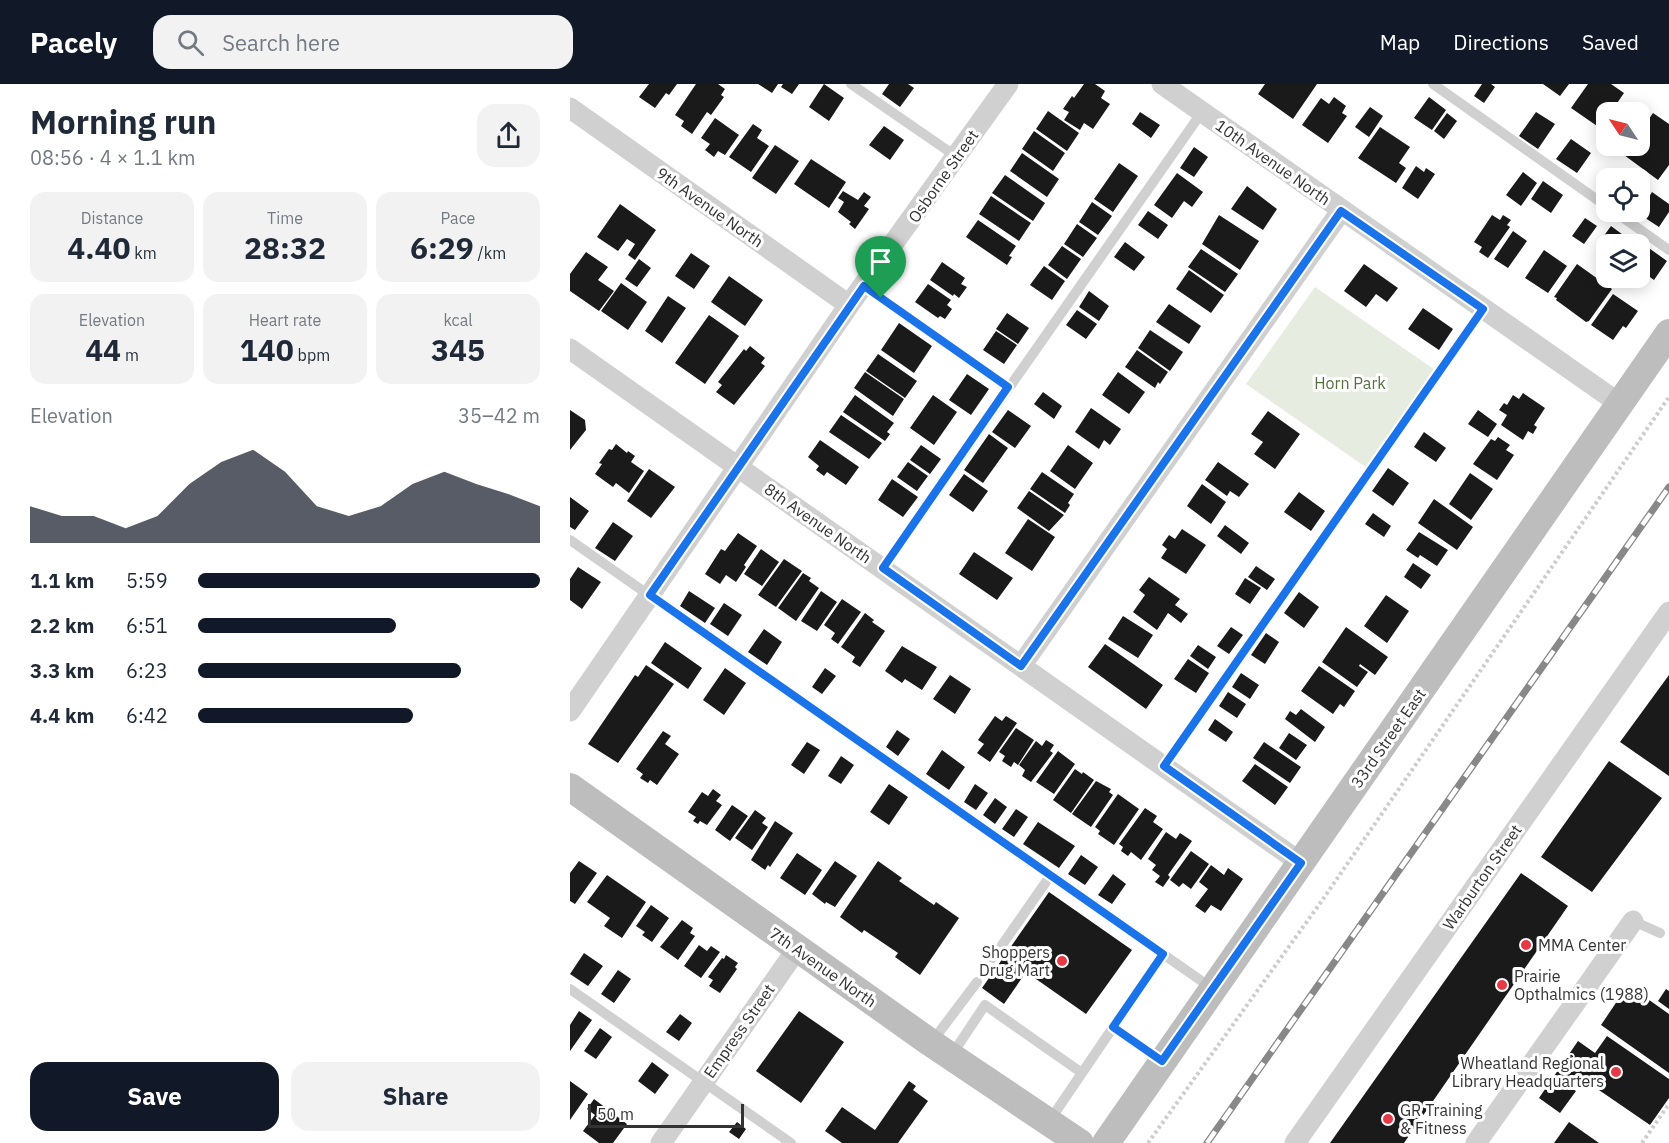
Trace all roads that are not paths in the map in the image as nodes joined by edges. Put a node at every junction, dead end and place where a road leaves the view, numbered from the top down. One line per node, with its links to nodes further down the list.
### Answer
1 (851, 84): 7 (lane)
2 (1008, 84): 7 (street, Osborne Street)
3 (1162, 84): 6 (street, 10th Avenue North)
4 (1433, 84): 8 (lane)
5 (570, 108): 13 (street, 9th Avenue North)
6 (1202, 111): 9 (street, 10th Avenue North); 17 (lane)
7 (957, 157): 12 (street, Osborne Street)
8 (1596, 199)
9 (1341, 211): 14 (street, 10th Avenue North); 24 (street)
10 (1629, 222): 11 (lane)
11 (1669, 250)
12 (864, 286): 13 (street, Osborne Street); 17 (lane)
13 (849, 305): 19 (street, Osborne Street)
14 (1483, 309): 18 (street, 10th Avenue North); 26 (lane)
15 (1669, 333): 18 (street, 33rd Street East)
16 (570, 349): 19 (street, 8th Avenue North)
17 (1008, 387): 21 (lane)
18 (1620, 404): 28 (street, 33rd Street East)
19 (738, 468): 21 (street, 8th Avenue North); 22 (street, Osborne Street)
20 (570, 540): 22 (lane)
21 (883, 568): 24 (street, 8th Avenue North)
22 (650, 595): 25 (street, Osborne Street); 29 (lane)
23 (1669, 612): 48 (street, Warburton Street)
24 (1021, 666): 26 (street, 8th Avenue North)
25 (570, 711)
26 (1164, 766): 28 (street, 8th Avenue North)
27 (570, 787): 32 (street, 7th Avenue North)
28 (1301, 863): 37 (street, 33rd Street East)
29 (1050, 876): 33 (lane); 34 (lane)
30 (1633, 921): 31 (lane); 49 (street)
31 (1660, 933)
32 (797, 949): 39 (street, 7th Avenue North); 42 (street, Empress Street)
33 (1163, 954): 37 (lane); 38 (lane)
34 (993, 958)
35 (977, 982): 39 (lane)
36 (570, 989): 42 (lane)
37 (1213, 989): 40 (street, 33rd Street East)
38 (1113, 1027): 40 (lane); 41 (lane)
39 (941, 1050): 41 (lane); 43 (street, 7th Avenue North)
40 (1162, 1061): 47 (street, 33rd Street East)
41 (1082, 1073): 43 (lane)
42 (704, 1082): 44 (street, Empress Street); 45 (lane)
43 (1048, 1122): 46 (street, 7th Avenue North)
44 (661, 1143)
45 (790, 1143)
46 (1080, 1143)
47 (1106, 1143)
48 (1294, 1143)
49 (1476, 1143)

